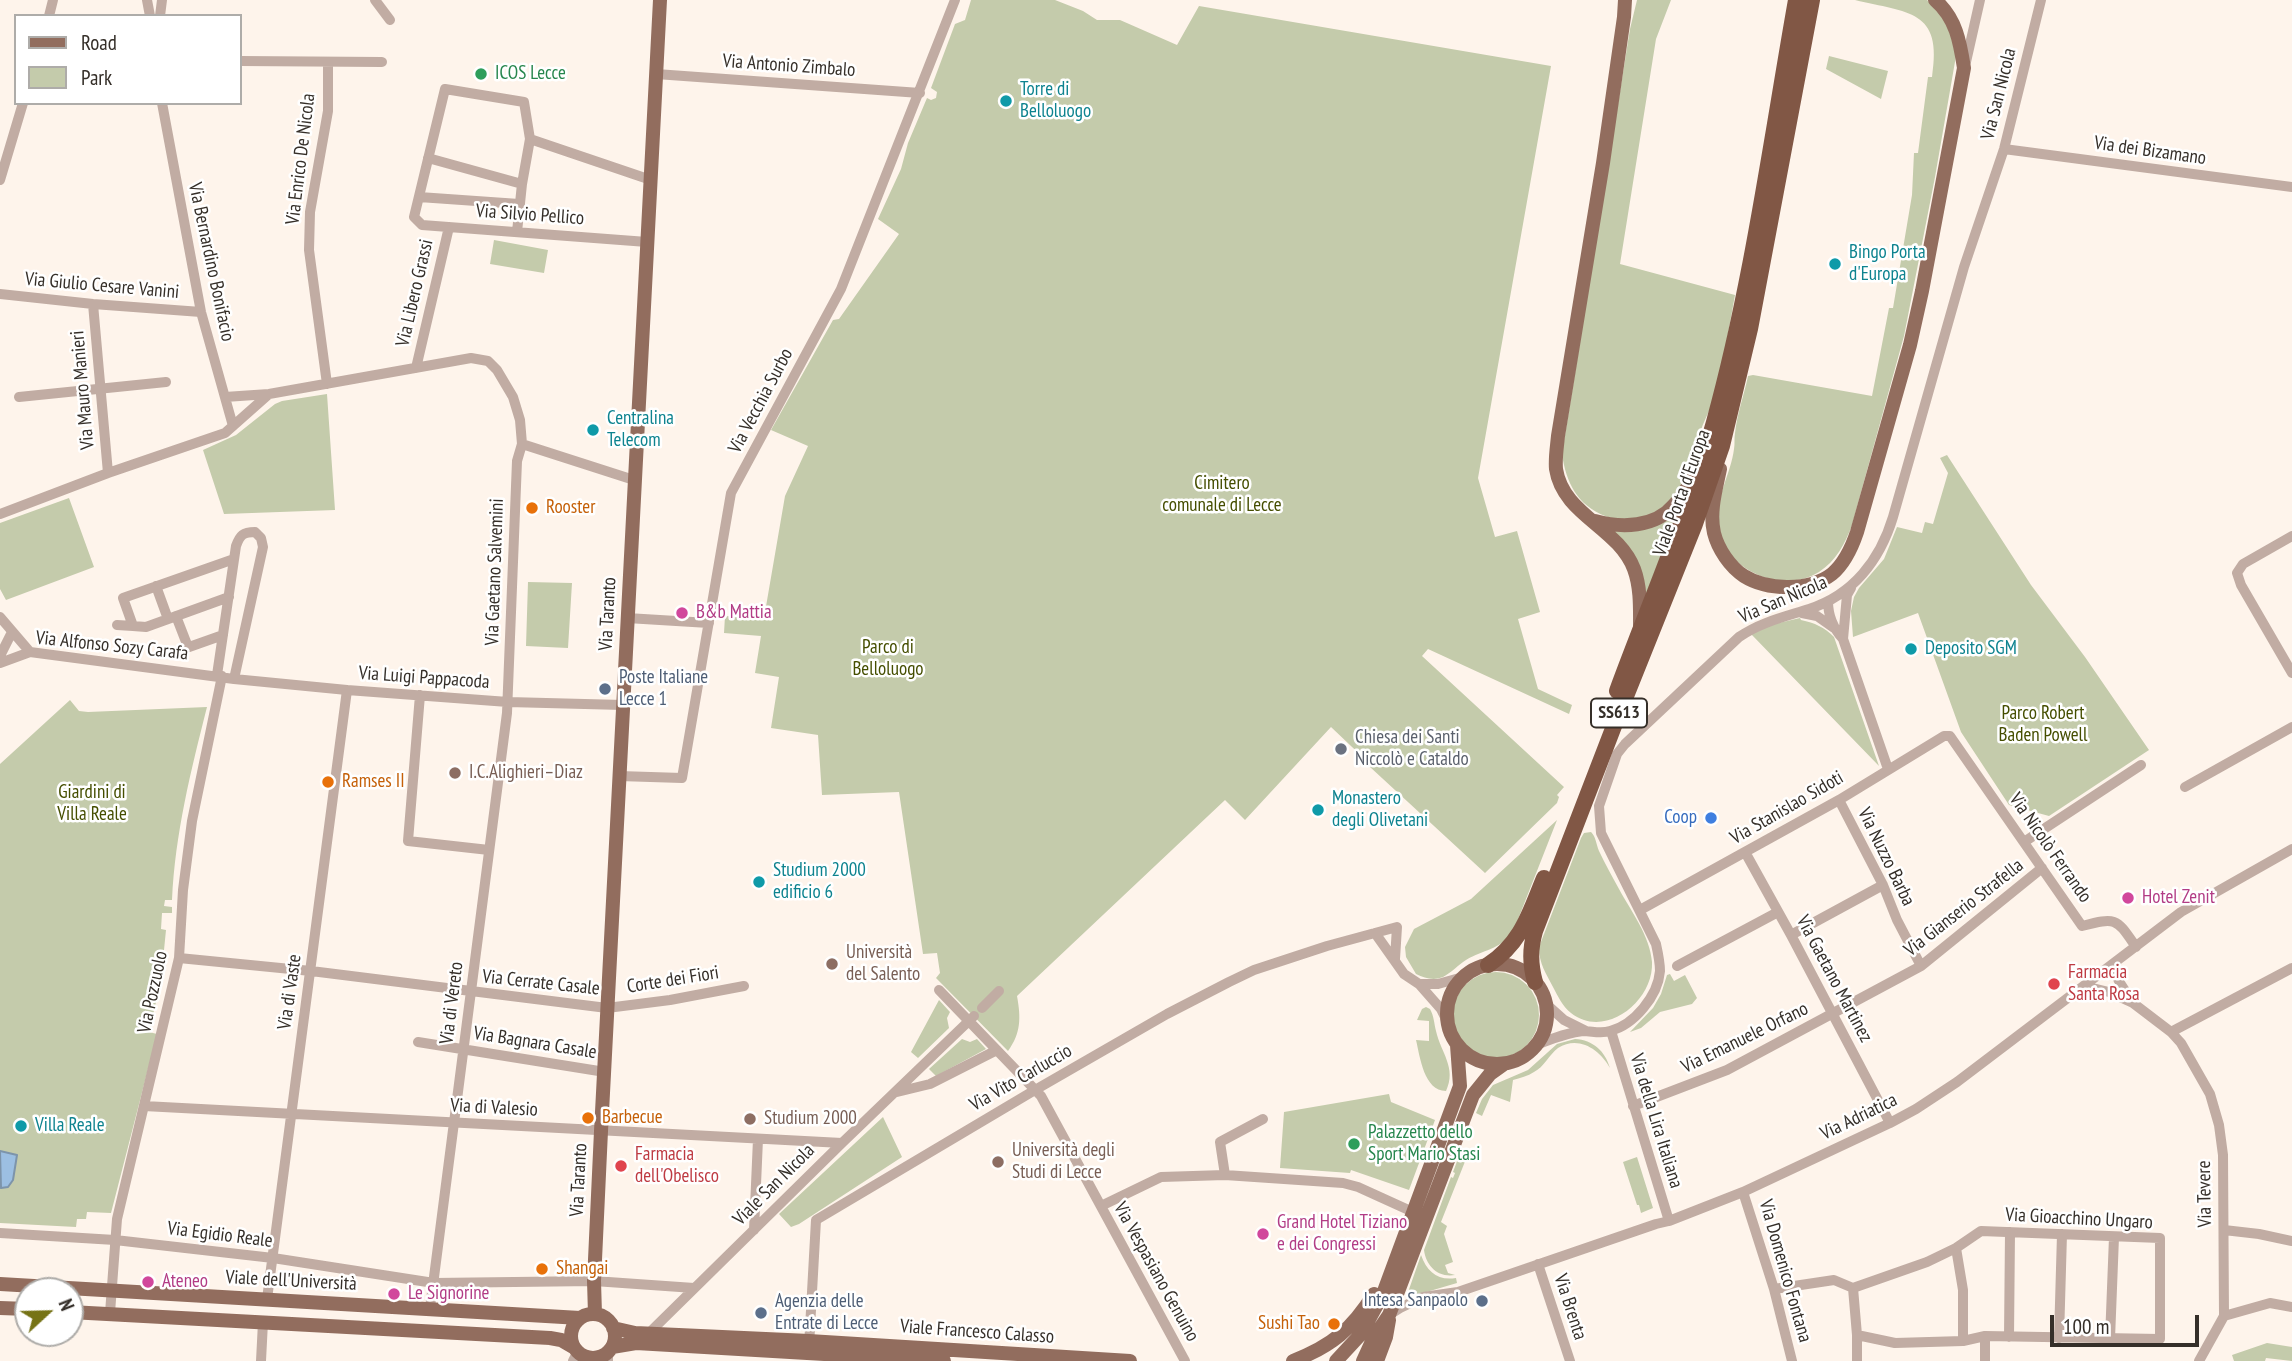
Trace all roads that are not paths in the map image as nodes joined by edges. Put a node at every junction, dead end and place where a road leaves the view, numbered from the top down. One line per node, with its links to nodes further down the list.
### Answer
1 (375, 0): 12 (street)
2 (660, 0): 17 (main road, Via Taranto)
3 (955, 0): 18 (street, Via Vecchia Surbo)
4 (1625, 0): 11 (main road)
5 (1631, 0): 11 (main road)
6 (1796, 0): 48 (highway, Viale Porta d'Europa)
7 (1812, 0): 47 (highway, Viale Porta d'Europa)
8 (1935, 0): 16 (main road)
9 (1980, 0): 16 (street)
10 (2040, 0): 24 (street, Via San Nicola)
11 (1625, 17): 52 (main road)
12 (390, 20)
13 (242, 61): 14 (street)
14 (328, 62): 15 (street); 40 (street, Via Enrico De Nicola)
15 (382, 62)
16 (1964, 68): 47 (main road)
17 (656, 74): 18 (street, Via Antonio Zimbalo); 27 (main road, Via Taranto)
18 (920, 93): 64 (street, Via Vecchia Surbo)
19 (22, 105): 22 (street)
20 (162, 105): 37 (street, Via Bernardino Bonifacio)
21 (0, 133): 22 (street)
22 (12, 136): 26 (street)
23 (530, 139): 25 (street); 27 (street); 28 (street)
24 (2004, 149): 29 (street, Via dei Bizamano); 55 (street, Via San Nicola)
25 (428, 158): 28 (street); 30 (street)
26 (0, 180)
27 (651, 180): 34 (main road, Via Taranto)
28 (522, 184): 31 (street)
29 (2292, 187)
30 (419, 197): 31 (street); 32 (street, Via Silvio Pellico)
31 (519, 204): 33 (street)
32 (449, 227): 33 (street, Via Silvio Pellico); 38 (street, Via Libero Grassi)
33 (517, 232): 34 (street, Via Silvio Pellico)
34 (648, 242): 50 (main road, Via Taranto)
35 (0, 294): 36 (street, Via Giulio Cesare Vanini)
36 (93, 304): 37 (street, Via Giulio Cesare Vanini); 41 (street, Via Mauro Manieri)
37 (201, 312): 44 (street, Via Bernardino Bonifacio)
38 (416, 368): 40 (street); 46 (street, Via Gaetano Salvemini)
39 (166, 382): 41 (street)
40 (327, 384): 42 (street)
41 (100, 389): 43 (street); 49 (street, Via Mauro Manieri)
42 (269, 394): 44 (street); 45 (street)
43 (19, 397)
44 (225, 397): 45 (street, Via Bernardino Bonifacio)
45 (233, 426): 49 (street)
46 (522, 444): 50 (street); 81 (street, Via Gaetano Salvemini)
47 (1722, 446): 110 (highway, Viale Porta d'Europa / SS613)
48 (1700, 468): 52 (main road); 68 (highway, Viale Porta d'Europa)
49 (108, 472): 51 (street)
50 (634, 480): 62 (main road, Via Taranto)
51 (0, 514)
52 (1593, 521): 68 (main road)
53 (2289, 542): 77 (street)
54 (234, 559): 56 (street, Via Alfonso Sozy Carafa); 57 (street, Via Pozzuolo); 78 (street, Via Pozzuolo)
55 (1852, 585): 58 (street, Via San Nicola); 63 (street)
56 (156, 586): 61 (street, Via Alfonso Sozy Carafa); 66 (street, Via Alfonso Sozy Carafa)
57 (229, 597): 61 (street, Via Alfonso Sozy Carafa); 70 (street, Via Pozzuolo)
58 (1828, 601): 59 (street, Via San Nicola); 63 (street); 67 (street)
59 (1799, 612): 67 (street); 96 (street, Via San Nicola)
60 (0, 617): 69 (street)
61 (172, 617): 66 (street, Via Alfonso Sozy Carafa); 72 (street, Via Alfonso Sozy Carafa)
62 (627, 618): 64 (street); 82 (main road, Via Taranto)
63 (1844, 619): 71 (street)
64 (709, 623): 87 (street, Via Vecchia Surbo)
65 (117, 625): 66 (street, Via Alfonso Sozy Carafa)
66 (133, 626)
67 (1834, 628): 71 (street)
68 (1640, 629): 103 (highway, Viale Porta d'Europa / SS613)
69 (12, 632): 73 (street); 75 (street, Via Alfonso Sozy Carafa)
70 (223, 635): 72 (street, Via Alfonso Sozy Carafa); 78 (street, Via Pozzuolo)
71 (1843, 639): 86 (street)
72 (188, 647): 74 (street, Via Alfonso Sozy Carafa)
73 (30, 652): 76 (street, Via Alfonso Sozy Carafa); 78 (street, Via Alfonso Sozy Carafa)
74 (175, 652)
75 (0, 656)
76 (0, 663)
77 (2292, 673)
78 (225, 677): 79 (street, Via Luigi Pappacoda); 101 (street, Via Pozzuolo)
79 (348, 690): 80 (street, Via Luigi Pappacoda); 108 (street, Via di Vaste)
80 (420, 695): 81 (street, Via Luigi Pappacoda); 92 (street)
81 (508, 702): 82 (street, Via Luigi Pappacoda); 92 (street, Via di Vereto)
82 (623, 705): 87 (main road, Via Taranto)
83 (2292, 727): 88 (street)
84 (1950, 736): 86 (street, Via Stanislao Sidoti); 90 (street, Via Nicolò Ferrando)
85 (2141, 765): 90 (street)
86 (1888, 769): 89 (street, Via Stanislao Sidoti)
87 (619, 776): 119 (main road, Via Taranto)
88 (2185, 787)
89 (1839, 800): 93 (street, Via Stanislao Sidoti); 95 (street, Via Nuzzo Barba)
90 (2024, 842): 94 (street, Via Nicolò Ferrando)
91 (2292, 849): 100 (street, Via Adriatica)
92 (489, 850): 116 (street, Via di Vereto)
93 (1745, 852): 96 (street, Via Stanislao Sidoti); 97 (street, Via Gaetano Martinez)
94 (2042, 868): 100 (street, Via Nicolò Ferrando); 105 (street, Via Gianserio Strafella)
95 (1883, 885): 99 (street); 105 (street, Via Nuzzo Barba)
96 (1640, 910): 124 (street, Via San Nicola)
97 (1778, 912): 99 (street, Via Gaetano Martinez); 104 (street)
98 (1375, 933): 102 (street); 102 (street, Via Vito Carluccio); 133 (street, Via Vito Carluccio)
99 (1791, 935): 120 (street, Via Gaetano Martinez)
100 (2136, 947): 106 (street, Via Adriatica)
101 (179, 958): 108 (street, Via Cerrate Casale); 135 (street, Via Pozzuolo)
102 (1395, 959): 111 (street)
103 (1488, 965): 109 (main road, Viale Porta d'Europa); 110 (main road)
104 (1677, 966)
105 (1921, 966): 120 (street, Via Gianserio Strafella)
106 (2112, 966): 113 (street, Via Adriatica); 118 (street)
107 (2292, 968): 125 (street)
108 (311, 971): 116 (street, Via Cerrate Casale); 137 (street, Via di Vaste)
109 (1463, 977): 111 (street); 122 (main road)
110 (1535, 982): 117 (main road, Viale Porta d'Europa)
111 (1419, 984): 122 (street)
112 (744, 986): 119 (street, Corte dei Fiori)
113 (2084, 986): 118 (street); 140 (street, Via Adriatica)
114 (939, 990): 121 (street)
115 (999, 991): 121 (street, Viale San Nicola)
116 (471, 993): 119 (street, Via Cerrate Casale); 129 (street, Via di Vereto)
117 (1545, 1003): 123 (street); 128 (main road)
118 (2133, 1003): 125 (street, Via Tevere)
119 (607, 1008): 132 (main road, Via Taranto)
120 (1833, 1014): 136 (street, Via Emanuele Orfano); 140 (street, Via Gaetano Martinez)
121 (975, 1015): 130 (street); 134 (street, Viale San Nicola)
122 (1447, 1021): 127 (main road)
123 (1586, 1031): 124 (street); 128 (street)
124 (1611, 1031): 136 (street, Via della Lira Italiana)
125 (2172, 1032): 150 (street, Via Tevere)
126 (418, 1042): 129 (street, Via Bagnara Casale)
127 (1457, 1045): 131 (main road); 147 (main road)
128 (1536, 1045): 131 (main road)
129 (464, 1049): 132 (street, Via Bagnara Casale); 139 (street, Via di Vereto)
130 (997, 1050): 133 (street); 134 (street)
131 (1504, 1064): 174 (main road)
132 (605, 1072): 141 (main road, Via Taranto)
133 (1035, 1090): 146 (street, Via Vespasiano Genuino); 186 (street, Via Vito Carluccio)
134 (895, 1092): 143 (street, Viale San Nicola)
135 (144, 1106): 137 (street, Via di Valesio); 155 (street, Via Pozzuolo)
136 (1633, 1106): 148 (street, Via della Lira Italiana)
137 (291, 1113): 139 (street, Via di Valesio); 158 (street, Via di Vaste)
138 (1263, 1119): 144 (street)
139 (454, 1123): 141 (street, Via di Valesio); 162 (street, Via di Vereto)
140 (1890, 1123): 145 (street, Via Adriatica)
141 (601, 1131): 142 (street, Via di Valesio); 161 (main road, Via Taranto)
142 (758, 1139): 143 (street, Via di Valesio); 149 (street)
143 (842, 1143): 149 (street, Viale San Nicola)
144 (1225, 1175): 146 (street); 147 (street)
145 (1743, 1192): 148 (street, Via Adriatica); 167 (street, Via Domenico Fontana)
146 (1101, 1206): 193 (street, Via Vespasiano Genuino)
147 (1413, 1212): 159 (main road)
148 (1669, 1221): 160 (street, Via Adriatica)
149 (754, 1230): 164 (street, Viale San Nicola)
150 (2224, 1230): 156 (street); 175 (street, Via Tevere)
151 (0, 1233): 155 (street, Via Egidio Reale)
152 (2010, 1233): 153 (street, Via Gioacchino Ungaro); 157 (street, Via Gioacchino Ungaro); 182 (street)
153 (2062, 1234): 154 (street, Via Gioacchino Ungaro); 183 (street)
154 (2114, 1237): 184 (street); 184 (street, Via Gioacchino Ungaro)
155 (115, 1240): 158 (street, Via Egidio Reale); 166 (street, Via Pozzuolo)
156 (2292, 1241)
157 (1956, 1248): 165 (street, Via Gioacchino Ungaro); 185 (street)
158 (273, 1258): 162 (street, Via Egidio Reale); 168 (street, Via di Vaste)
159 (1394, 1263): 189 (main road); 194 (main road)
160 (1538, 1264): 174 (street, Via Adriatica); 197 (street, Via Brenta)
161 (594, 1280): 162 (street); 164 (street); 173 (main road, Via Taranto)
162 (434, 1283): 170 (street, Via di Vereto)
163 (0, 1284): 166 (main road, Viale dell'Università)
164 (694, 1288): 179 (street, Viale San Nicola)
165 (1853, 1288): 167 (street, Via Gioacchino Ungaro); 180 (street)
166 (112, 1290): 168 (main road, Viale dell'Università); 172 (street, Via Pozzuolo)
167 (1774, 1290): 198 (street, Via Domenico Fontana)
168 (267, 1299): 170 (main road, Viale dell'Università)
169 (2292, 1307): 175 (street)
170 (430, 1308): 176 (main road, Viale dell'Università)
171 (84, 1312): 172 (main road)
172 (110, 1313): 177 (main road)
173 (595, 1314): 176 (main road); 178 (main road)
174 (1389, 1315): 195 (main road); 196 (main road)
175 (2224, 1316): 201 (street, Via Tevere)
176 (580, 1318): 188 (main road)
177 (263, 1322): 188 (main road); 190 (street)
178 (614, 1328): 179 (main road, Viale Francesco Calasso); 187 (main road)
179 (649, 1334): 186 (main road, Viale Francesco Calasso)
180 (1857, 1335): 185 (street, Via Gioacchino Ungaro); 199 (street)
181 (1985, 1336): 182 (street, Via Gioacchino Ungaro); 185 (street, Via Gioacchino Ungaro); 200 (street)
182 (2009, 1337): 183 (street, Via Gioacchino Ungaro)
183 (2059, 1338): 184 (street, Via Gioacchino Ungaro)
184 (2110, 1339)
185 (1963, 1341)
186 (809, 1347): 187 (main road, Viale Francesco Calasso); 191 (main road, Viale Francesco Calasso); 192 (main road, Viale Francesco Calasso)
187 (609, 1353): 188 (main road)
188 (575, 1354)
189 (1301, 1359)
190 (261, 1361)
191 (944, 1361)
192 (1130, 1361)
193 (1185, 1361)
194 (1336, 1361)
195 (1363, 1361)
196 (1377, 1361)
197 (1570, 1361)
198 (1792, 1361)
199 (1857, 1361)
200 (1985, 1361)
201 (2199, 1361)

